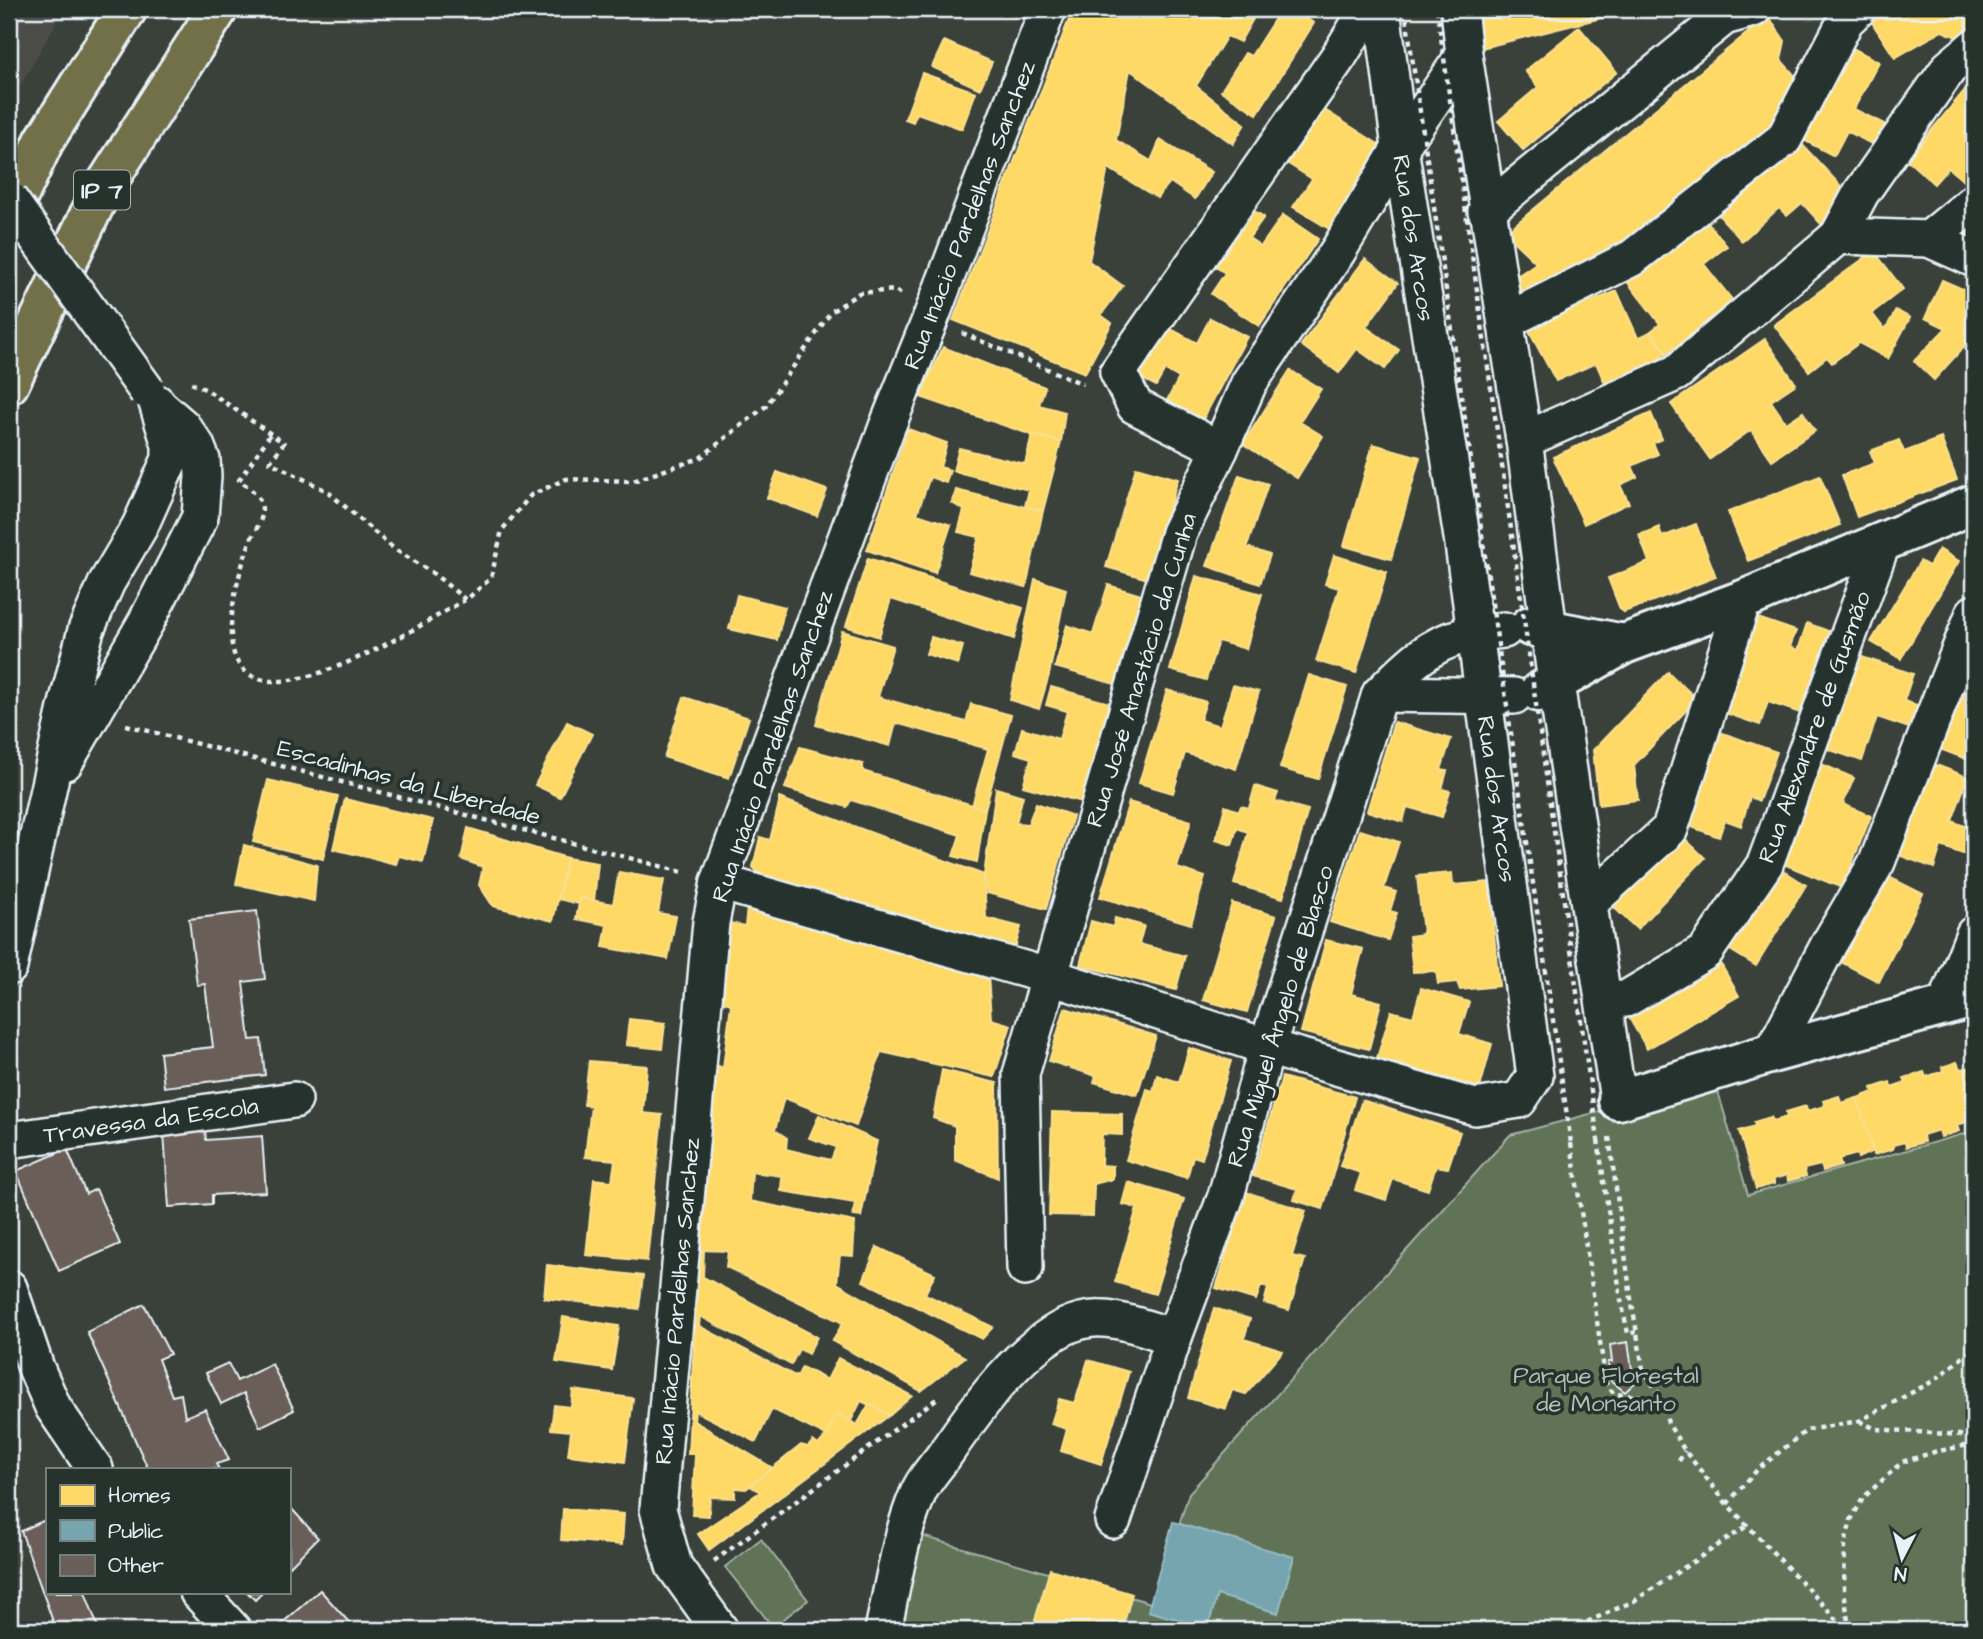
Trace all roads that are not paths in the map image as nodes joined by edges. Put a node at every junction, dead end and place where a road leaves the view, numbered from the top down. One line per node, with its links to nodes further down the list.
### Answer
1 (127, 9): 15 (highway)
2 (218, 9): 20 (highway, IP 7)
3 (1048, 9): 33 (street, Rua Inácio Pardelhas Sanchez)
4 (1368, 9): 23 (street)
5 (1382, 9): 11 (street, Rua dos Arcos)
6 (1459, 9): 10 (street, Rua dos Arcos)
7 (1753, 9): 14 (street)
8 (1858, 9): 19 (street)
9 (1974, 47): 16 (street)
10 (1464, 55): 11 (street, Rua José Anastácio da Cunha); 14 (street, Rua dos Arcos)
11 (1400, 148): 23 (street, Rua José Anastácio da Cunha); 28 (street, Rua dos Arcos)
12 (9, 199): 21 (street, bridge)
13 (1974, 202): 17 (street)
14 (1486, 211): 19 (street, Rua dos Arcos)
15 (9, 216)
16 (1838, 236): 17 (street); 22 (street)
17 (1929, 239): 18 (street)
18 (1974, 260)
19 (1506, 321): 22 (street, Rua dos Arcos)
20 (9, 384)
21 (152, 397): 32 (street); 32 (street)
22 (1524, 440): 28 (street, Rua dos Arcos)
23 (1220, 449): 37 (street, Rua José Anastácio da Cunha)
24 (1974, 504): 25 (street)
25 (1883, 541): 26 (street); 38 (street, Rua Alexandre de Gusmão)
26 (1743, 600): 29 (street); 34 (street)
27 (1974, 613): 41 (street)
28 (1515, 630): 29 (street); 30 (street, Rua dos Arcos); 30 (street, Rua dos Arcos); 31 (street, Rua Miguel Ângelo de Blasco)
29 (1624, 644): 30 (street)
30 (1523, 692): 31 (street); 34 (street, Rua dos Arcos); 40 (street, Rua dos Arcos)
31 (1380, 694): 40 (street, Rua Miguel Ângelo de Blasco)
32 (49, 789): 36 (street)
33 (719, 882): 37 (street, Rua dos Arcos); 52 (street, Rua Inácio Pardelhas Sanchez)
34 (1590, 902): 38 (street, Rua dos Arcos)
35 (1974, 934): 39 (street)
36 (9, 967)
37 (1048, 976): 40 (street, Rua dos Arcos); 45 (street, Rua José Anastácio da Cunha)
38 (1604, 1000): 43 (street, Rua dos Arcos)
39 (1960, 1002): 41 (street)
40 (1267, 1047): 47 (street, Rua Miguel Ângelo de Blasco)
41 (1772, 1054): 43 (street)
42 (294, 1100): 44 (street, Travessa da Escola)
43 (1618, 1100)
44 (9, 1140)
45 (1025, 1268)
46 (9, 1288): 48 (street)
47 (1174, 1337): 49 (street, Rua Miguel Ângelo de Blasco); 53 (street)
48 (94, 1468)
49 (1113, 1520)
50 (200, 1594): 51 (street)
51 (233, 1630)
52 (720, 1630)
53 (883, 1630)

